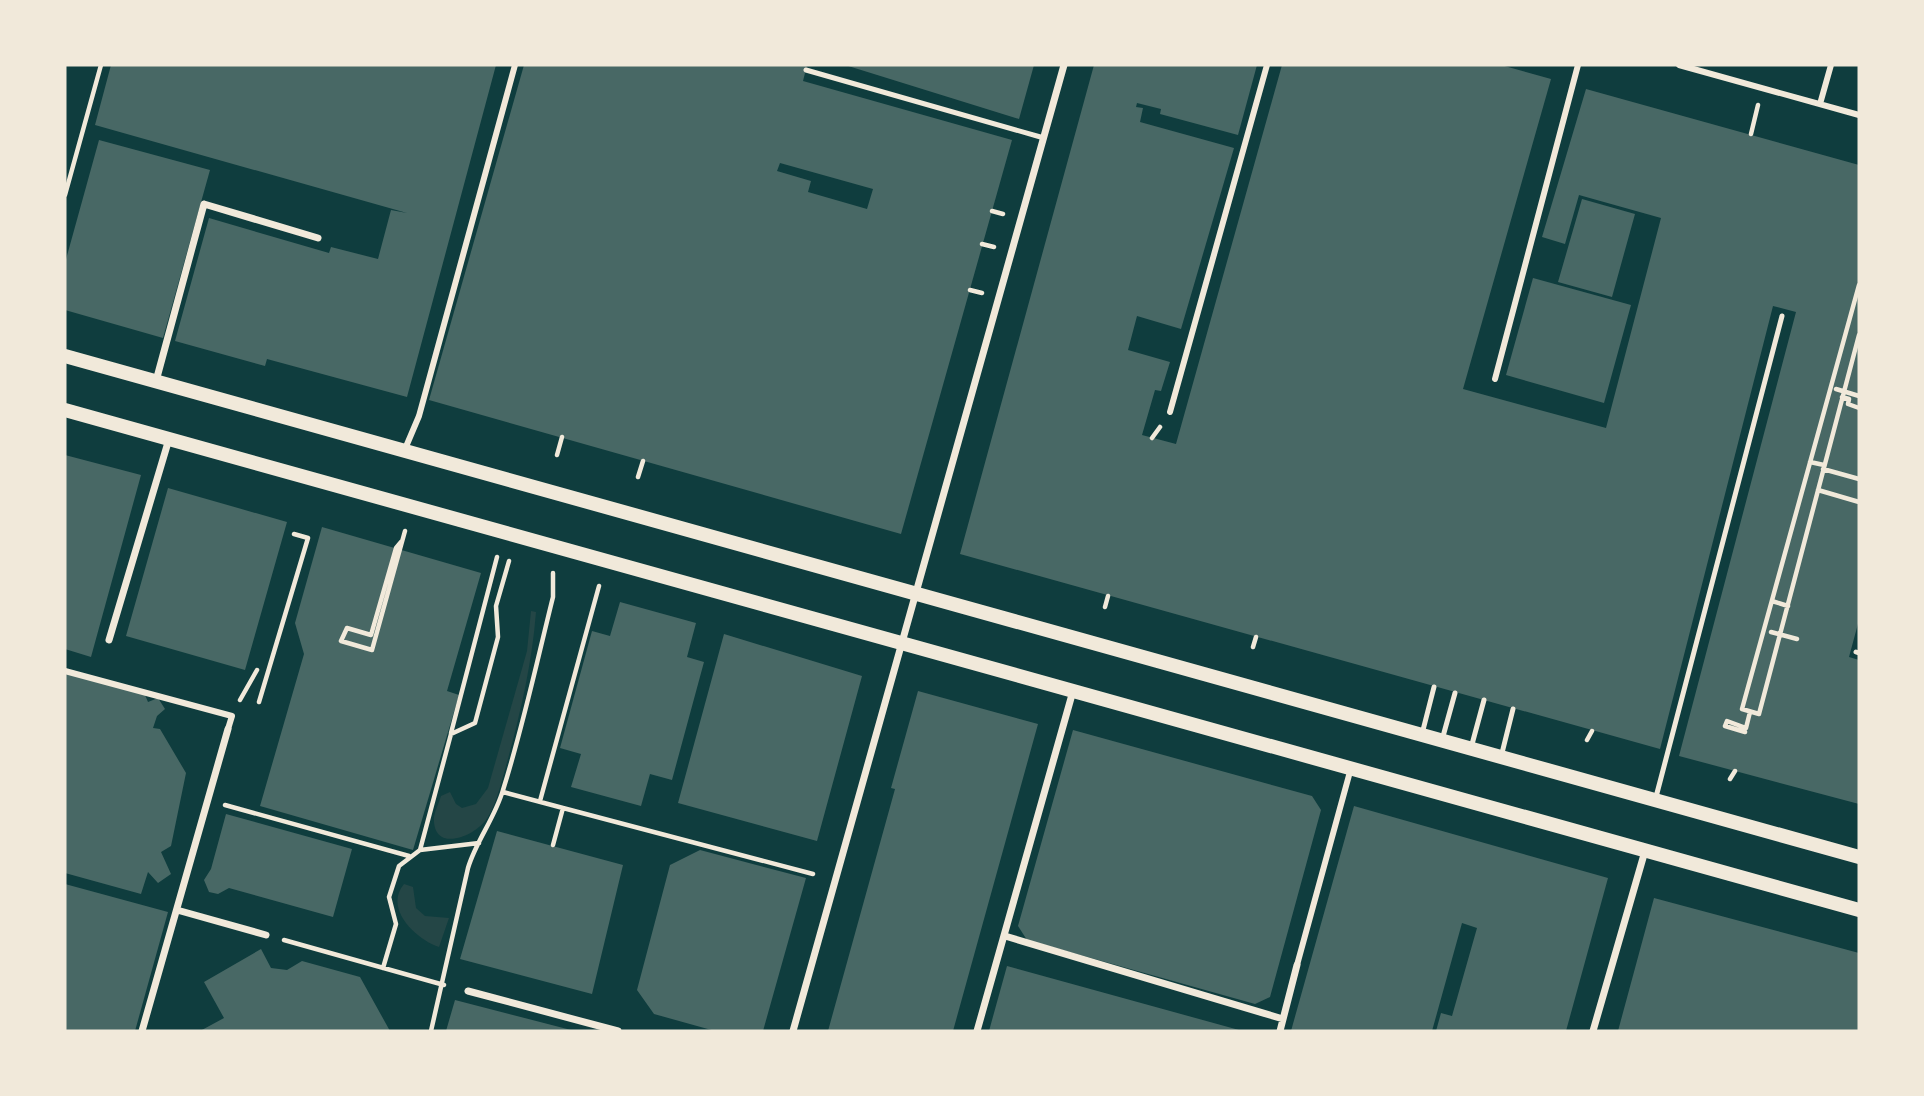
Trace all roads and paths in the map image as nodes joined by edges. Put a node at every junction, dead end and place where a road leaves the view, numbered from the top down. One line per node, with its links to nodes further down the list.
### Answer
1 (101, 65): 14 (path)
2 (515, 65): 31 (street)
3 (1064, 65): 13 (street)
4 (1266, 65): 28 (street)
5 (1578, 65): 21 (street)
6 (1679, 65): 9 (street)
7 (1831, 65): 10 (street)
8 (806, 70): 13 (lane)
9 (1763, 88): 10 (street); 12 (path)
10 (1820, 104): 11 (street)
11 (1859, 115)
12 (1751, 134)
13 (1044, 138): 47 (street)
14 (65, 195)
15 (318, 238): 22 (street)
16 (1859, 285): 18 (path)
17 (1782, 316): 82 (lane)
18 (1846, 333): 19 (path); 34 (path)
19 (1859, 336): 25 (path)
20 (65, 356): 22 (main road)
21 (1495, 379)
22 (156, 381): 31 (main road)
23 (1836, 389): 24 (path)
24 (1859, 396)
25 (1842, 397): 26 (path); 35 (path)
26 (1859, 408)
27 (65, 410): 30 (main road)
28 (1170, 412)
29 (562, 438): 32 (path)
30 (169, 439): 55 (street); 56 (main road)
31 (404, 451): 47 (main road)
32 (557, 455)
33 (643, 461): 36 (path)
34 (1810, 462): 35 (path); 49 (path)
35 (1824, 467): 37 (path); 38 (path)
36 (638, 477)
37 (1859, 479)
38 (1818, 490): 39 (path); 50 (path)
39 (1859, 502)
40 (405, 531): 42 (path)
41 (294, 534): 64 (path)
42 (401, 542): 42 (path)
43 (497, 557): 71 (path)
44 (509, 561): 71 (path)
45 (553, 573): 80 (path)
46 (599, 586): 83 (path)
47 (916, 594): 56 (street); 72 (main road)
48 (1108, 596): 51 (path)
49 (1772, 601): 50 (path); 66 (path)
50 (1788, 606): 66 (path)
51 (1105, 607)
52 (1772, 632): 54 (path)
53 (1256, 637): 57 (path)
54 (1797, 639)
55 (109, 640)
56 (902, 643): 61 (main road); 104 (street)
57 (1253, 648)
58 (257, 670): 67 (path)
59 (65, 671): 67 (street)
60 (1434, 687): 72 (lane)
61 (1073, 691): 77 (main road); 95 (street)
62 (1455, 693): 73 (lane)
63 (1484, 700): 75 (lane)
64 (259, 702)
65 (1513, 709): 76 (lane)
66 (1750, 712): 70 (path)
67 (232, 716): 68 (street)
68 (228, 729): 81 (street)
69 (1592, 731): 74 (path)
70 (1745, 732)
71 (451, 734): 87 (path)
72 (1422, 734): 73 (main road)
73 (1442, 740): 75 (main road)
74 (1587, 740)
75 (1471, 748): 76 (main road)
76 (1501, 757): 82 (main road)
77 (1351, 768): 88 (main road); 96 (street)
78 (1735, 771): 79 (path)
79 (1730, 779)
80 (503, 792): 83 (path); 85 (path)
81 (208, 800): 89 (path); 92 (street)
82 (1656, 800): 90 (main road)
83 (540, 801): 84 (path)
84 (564, 808): 86 (path); 91 (path)
85 (478, 843): 87 (path); 98 (path)
86 (553, 845)
87 (420, 850): 89 (path)
88 (1646, 850): 93 (main road); 107 (street)
89 (409, 856): 97 (path)
90 (1859, 857)
91 (813, 874)
92 (177, 910): 94 (street); 101 (street)
93 (1859, 910)
94 (267, 935): 97 (path)
95 (1004, 936): 100 (street); 105 (street)
96 (1297, 965): 100 (street)
97 (383, 968): 98 (path)
98 (444, 985): 99 (path); 102 (path)
99 (468, 991): 103 (street)
100 (1283, 1018): 106 (street)
101 (142, 1031)
102 (431, 1031)
103 (618, 1031)
104 (793, 1031)
105 (977, 1031)
106 (1280, 1031)
107 (1593, 1031)

